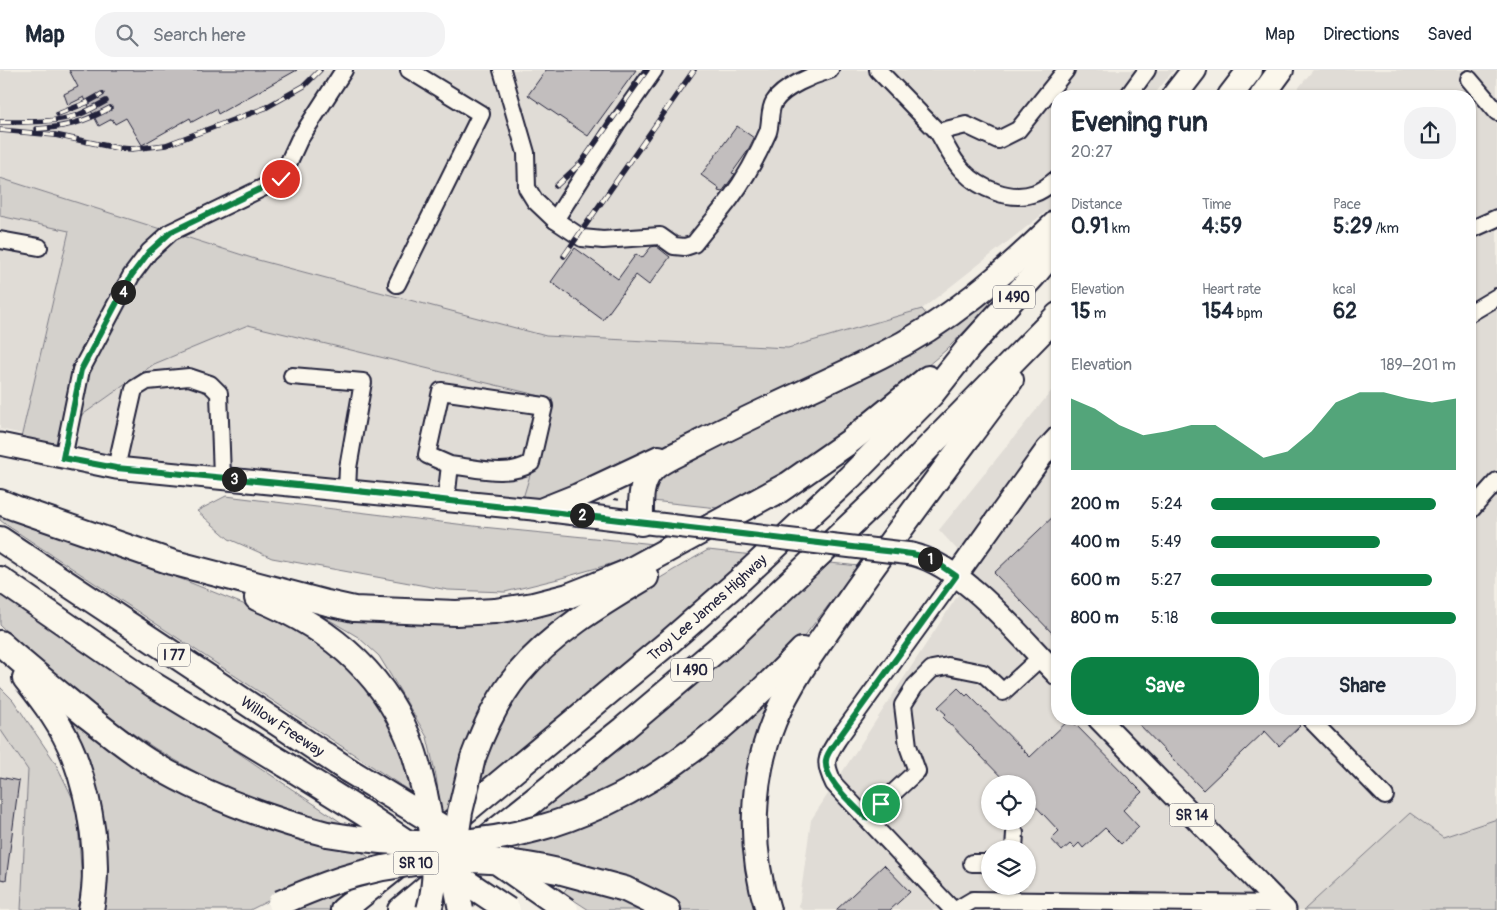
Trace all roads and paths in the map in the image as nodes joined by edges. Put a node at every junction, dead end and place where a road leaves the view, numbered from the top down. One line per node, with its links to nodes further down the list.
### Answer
1 (344, 70): 37 (street)
2 (409, 70): 27 (street)
3 (502, 70): 21 (street)
4 (654, 70): 21 (street)
5 (830, 70): 21 (street)
6 (878, 70): 18 (street)
7 (1066, 70): 18 (street)
8 (1146, 70): 13 (street)
9 (1194, 70): 14 (highway)
10 (1250, 70): 15 (highway)
11 (1282, 70): 16 (highway)
12 (1469, 79): 17 (street)
13 (1132, 90)
14 (1179, 90)
15 (1235, 90)
16 (1267, 90)
17 (1497, 112)
18 (938, 132): 19 (street)
19 (1051, 183)
20 (1497, 218): 23 (street)
21 (555, 220)
22 (1051, 227): 34 (highway)
23 (1476, 227)
24 (0, 240): 25 (street)
25 (39, 248)
26 (1051, 254): 33 (highway, I 490)
27 (397, 284)
28 (1497, 297): 29 (street)
29 (1476, 309)
30 (1051, 322): 70 (highway, I 490)
31 (1051, 325): 51 (highway)
32 (292, 376): 43 (street)
33 (922, 393): 42 (highway); 69 (highway, Troy Lee James Highway / I 490)
34 (709, 438): 47 (highway); 48 (highway)
35 (0, 444): 37 (main road)
36 (1051, 453): 52 (main road)
37 (63, 458): 39 (main road)
38 (450, 465): 38 (street); 44 (street)
39 (116, 468): 40 (main road); 40 (street)
40 (222, 478): 43 (main road)
41 (1497, 481): 46 (street)
42 (785, 486): 50 (highway); 72 (highway, bridge)
43 (347, 490): 44 (main road)
44 (446, 500): 47 (main road)
45 (0, 502): 50 (highway)
46 (1476, 504)
47 (543, 510): 48 (main road)
48 (650, 524): 52 (main road, bridge)
49 (0, 540): 74 (highway, Willow Freeway / I 77, bridge)
50 (171, 562): 71 (highway, bridge)
51 (868, 574): 54 (highway, bridge); 76 (highway)
52 (956, 576): 56 (main road); 61 (street)
53 (0, 579): 73 (highway, Willow Freeway / I 77, bridge)
54 (0, 642)
55 (0, 648): 68 (highway)
56 (1040, 658): 57 (main road); 61 (street)
57 (1051, 668)
58 (1106, 725): 67 (main road, SR 14)
59 (1316, 725): 60 (street)
60 (1385, 796)
61 (866, 818): 77 (street)
62 (972, 863): 63 (street)
63 (981, 863)
64 (1036, 894): 67 (street)
65 (1001, 895): 77 (street)
66 (273, 907): 75 (highway, SR 10, bridge)
67 (1282, 907)
68 (91, 910)
69 (342, 910)
70 (400, 910)
71 (429, 910)
72 (460, 910)
73 (508, 910)
74 (566, 910)
75 (668, 910)
76 (768, 910)
77 (954, 910)

